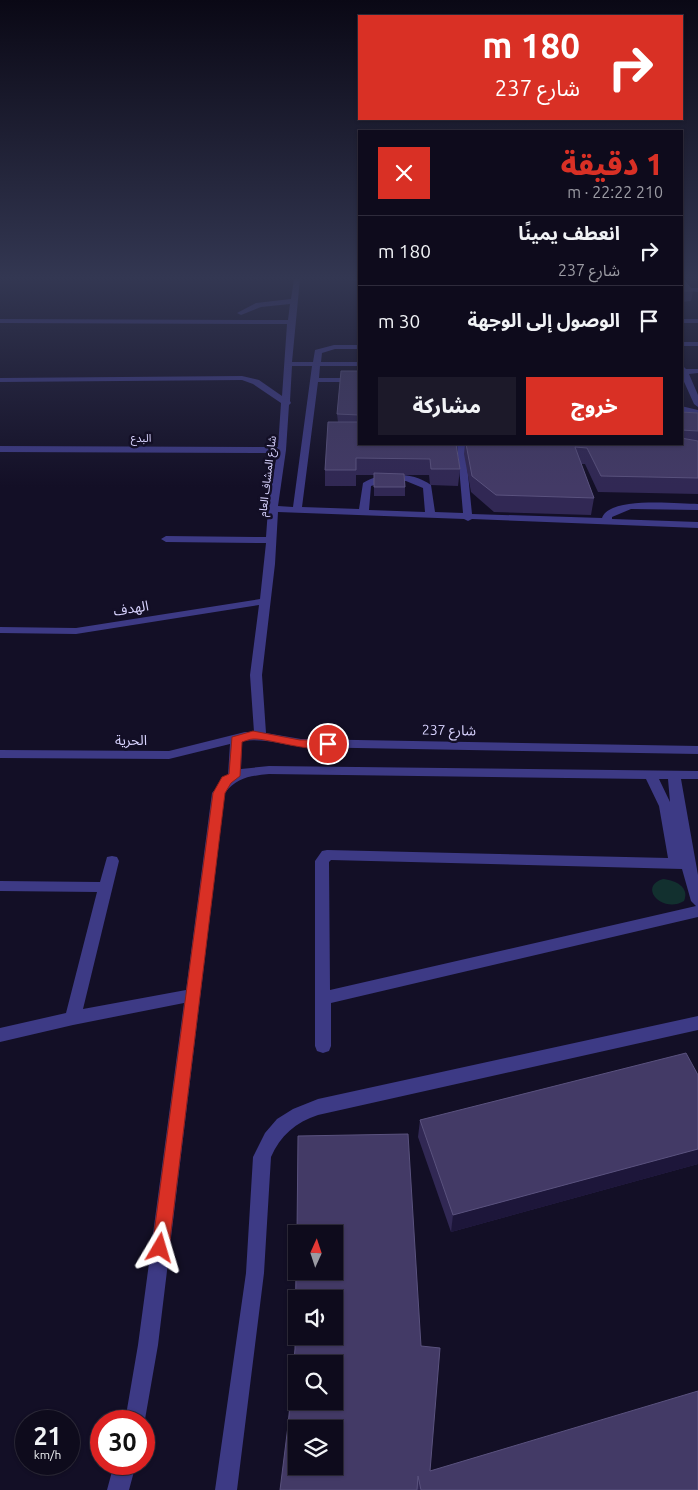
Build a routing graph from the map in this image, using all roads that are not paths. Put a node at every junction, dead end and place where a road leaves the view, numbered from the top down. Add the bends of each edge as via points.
1 (290, 349) edge
2 (327, 349) edge
3 (289, 364) junction
4 (316, 364) junction
5 (358, 364) edge
6 (683, 370) edge
7 (698, 371) edge
8 (683, 372) edge
9 (0, 380) edge
10 (315, 380) junction
11 (358, 380) edge
12 (287, 403) junction
13 (698, 404) edge
14 (683, 409) edge
15 (698, 413) edge
16 (461, 445) edge
17 (0, 449) edge
18 (282, 450) junction
19 (698, 507) edge
20 (273, 509) junction
21 (297, 510) junction
22 (364, 513) junction
23 (430, 516) junction
24 (468, 518) junction
25 (606, 522) junction
26 (698, 525) edge
27 (166, 538) dead end
28 (271, 540) junction
29 (265, 601) junction
30 (0, 630) edge
31 (260, 736) junction
32 (236, 740) junction
33 (698, 750) edge
34 (0, 754) edge
35 (650, 775) junction
36 (674, 775) junction
37 (698, 775) edge
38 (234, 776) junction
39 (112, 861) dead end
40 (682, 863) junction
41 (0, 886) edge
42 (105, 888) junction
43 (698, 901) edge
44 (698, 911) edge
45 (193, 995) junction
46 (323, 998) junction
47 (73, 1018) junction
48 (698, 1023) edge
49 (0, 1036) edge
50 (323, 1046) dead end
51 (137, 1410) edge
52 (122, 1475) edge
53 (118, 1490) edge
54 (226, 1490) edge

1 - 3 street, شارع المشاف العام
2 - 4 street via 318,352
3 - 4 street
3 - 12 street, شارع المشاف العام
4 - 5 street
4 - 10 street
6 - 7 street
8 - 13 street
9 - 12 street via 242,378 256,382
10 - 11 street
10 - 21 street
12 - 18 street, شارع المشاف العام
14 - 15 street
16 - 24 street
17 - 18 street, البدع
18 - 20 street, شارع المشاف العام
19 - 25 street via 622,508 608,515
20 - 21 street
20 - 28 street, شارع المشاف العام
21 - 22 street
22 - 23 street
22 - 23 street via 369,482 380,478 405,479 419,480 428,486
23 - 24 street
24 - 25 street
25 - 26 street
27 - 28 street
28 - 29 street, شارع المشاف العام
29 - 30 street, الهدف via 76,632
29 - 31 street, شارع المشاف العام via 256,675
31 - 32 street, الحرية
31 - 33 street, شارع 237 via 300,744
32 - 34 street, الحرية via 169,755
32 - 38 street
35 - 36 street
35 - 38 street via 269,770
35 - 40 street via 663,798
36 - 37 street
36 - 40 street
38 - 45 street via 227,780 219,793
39 - 42 street
40 - 43 street
40 - 46 street via 327,855 322,861
41 - 42 street
42 - 47 street
44 - 46 street
45 - 47 street
45 - 51 street
46 - 50 street
47 - 49 street
48 - 54 street via 318,1107 296,1115 277,1130 262,1157 255,1272
52 - 53 street

